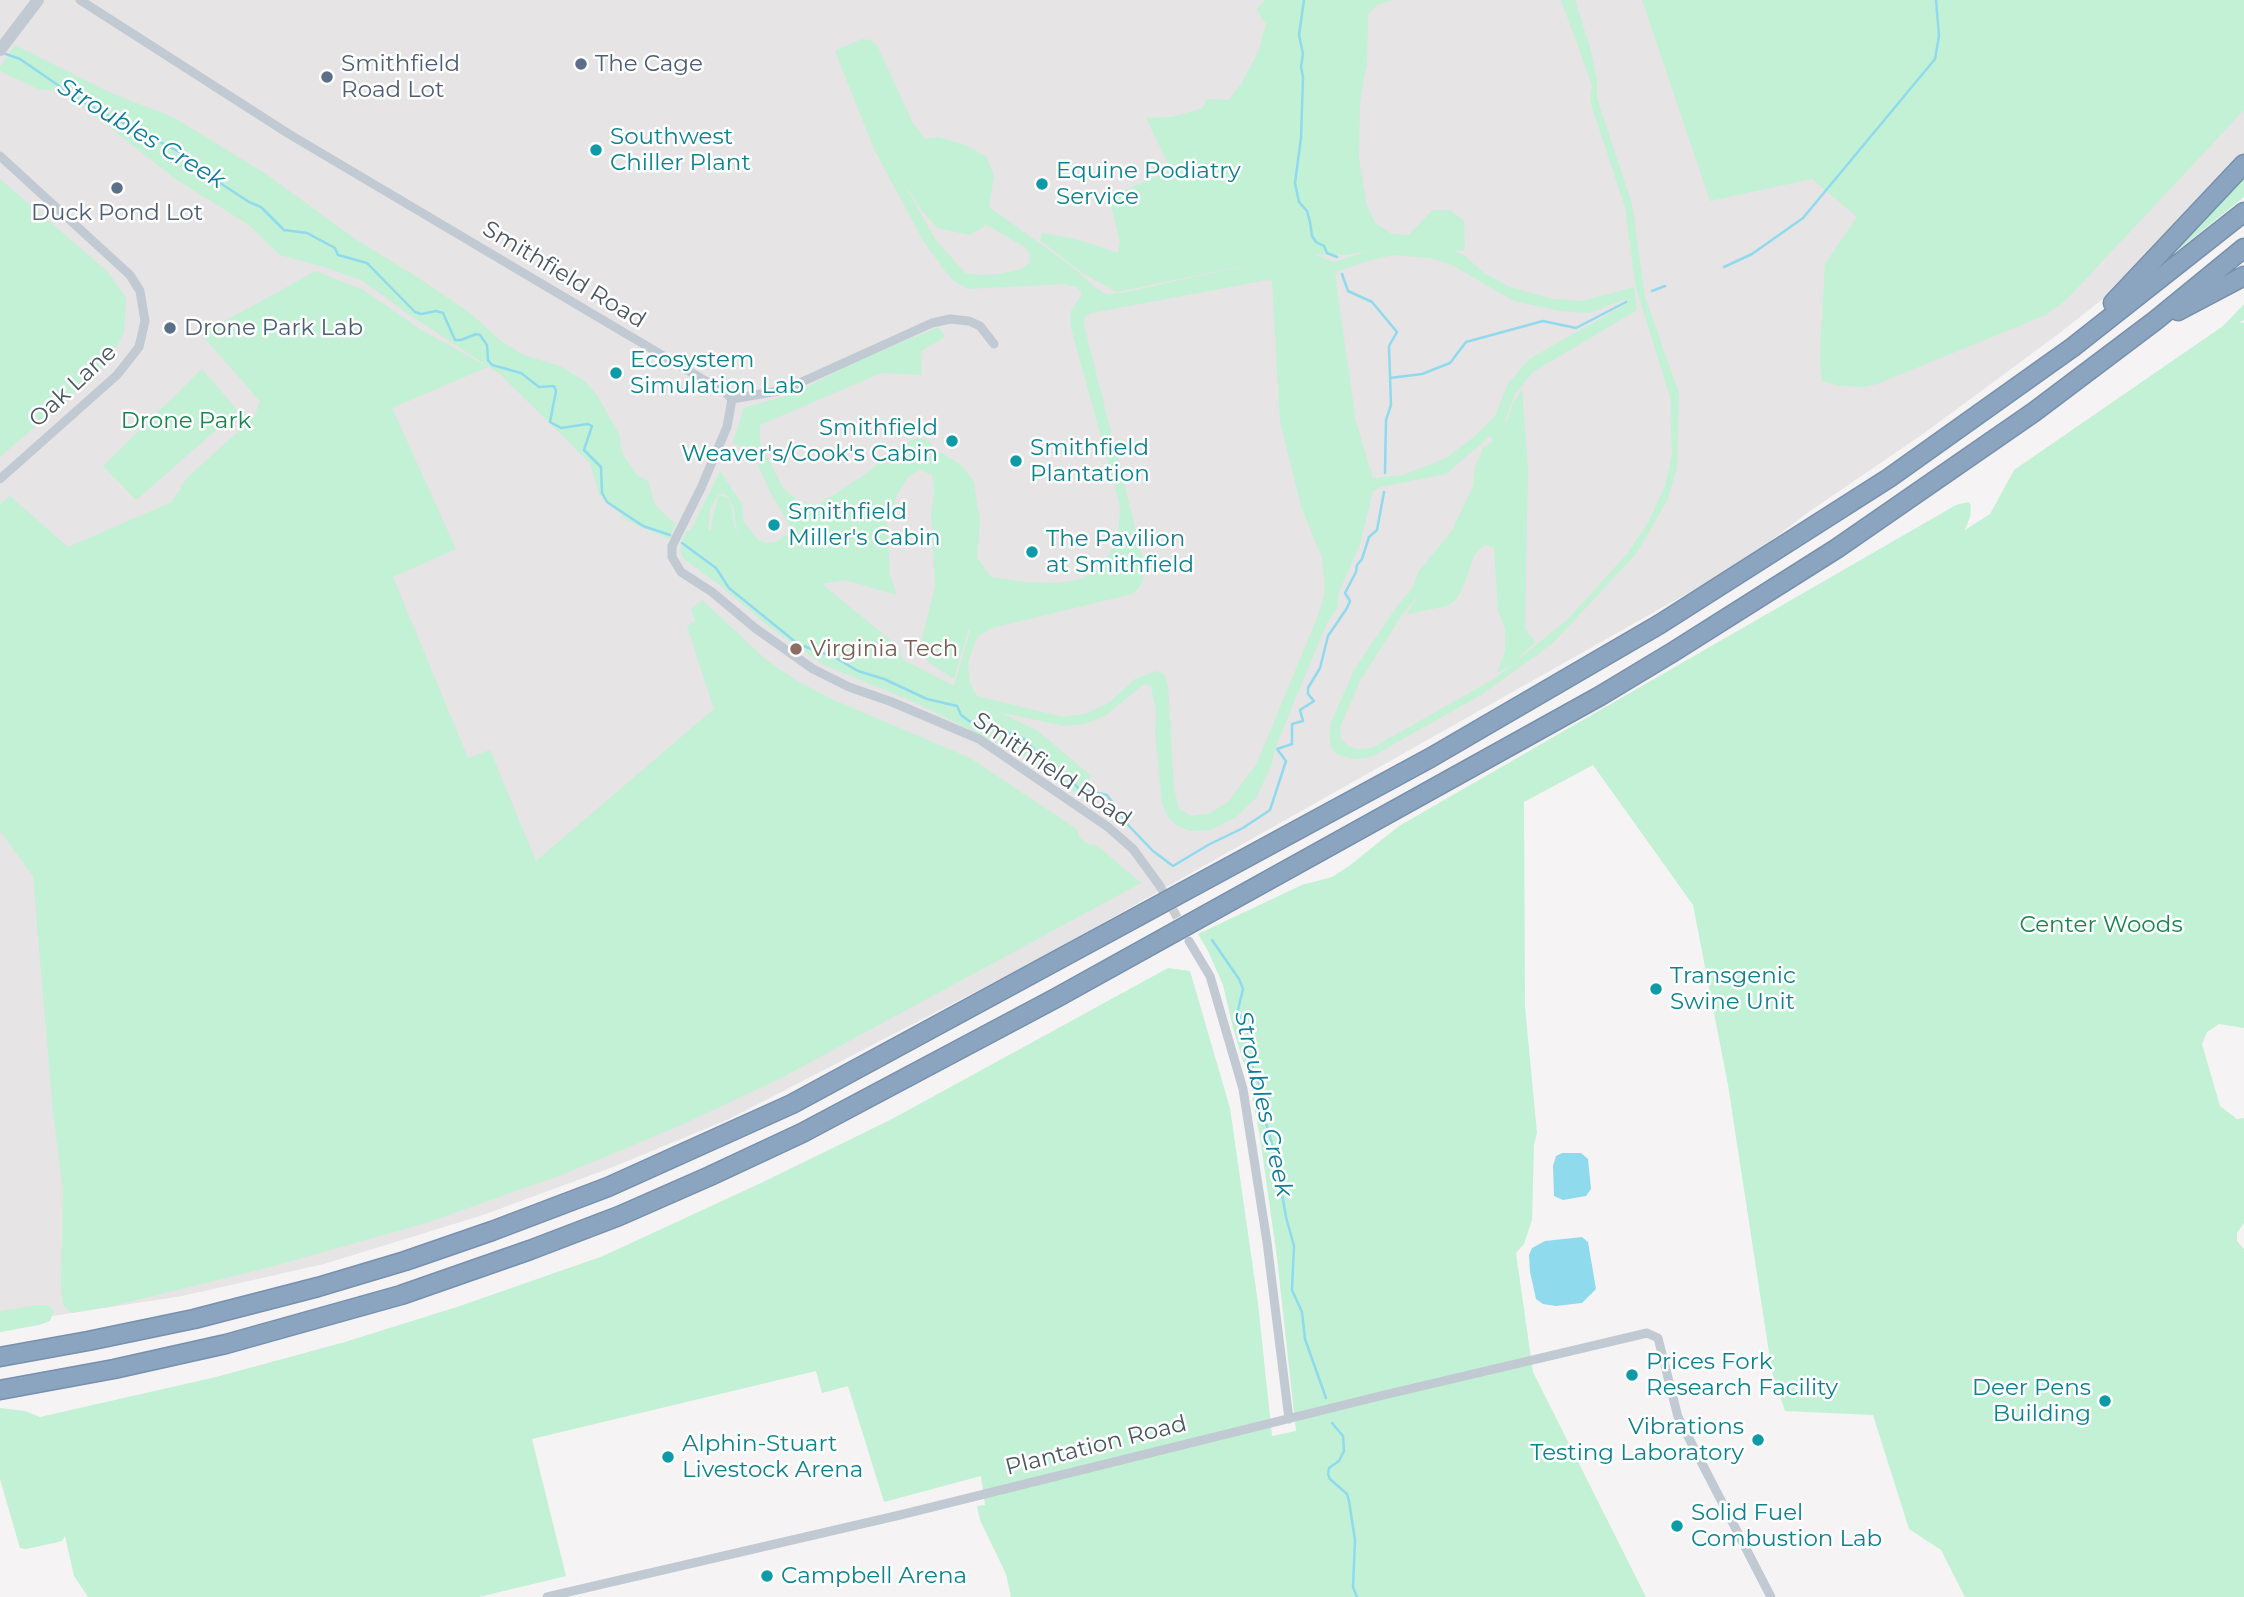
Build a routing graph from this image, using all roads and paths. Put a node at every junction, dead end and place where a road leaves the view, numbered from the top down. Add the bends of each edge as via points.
1 (38, 0) edge
2 (80, 0) edge
3 (2, 47) edge
4 (0, 156) edge
5 (2244, 164) edge
6 (2244, 212) edge
7 (2244, 248) edge
8 (2244, 276) edge
9 (2156, 320) junction
10 (993, 344) dead end
11 (2073, 347) junction
12 (732, 399) junction
13 (0, 479) edge
14 (1160, 887) tunnel mouth
15 (1189, 941) tunnel mouth
16 (0, 1357) edge
17 (0, 1390) edge
18 (1289, 1419) junction
19 (547, 1597) edge
20 (1771, 1597) edge

1 - 3 street
2 - 12 street, Smithfield Road via 289,134 719,387
4 - 13 street, Oak Lane via 130,275 140,291 145,321 139,347 117,375
5 - 11 highway
6 - 11 highway
7 - 9 highway
8 - 9 highway
9 - 17 highway via 2034,412 1836,549 1600,696 1056,998 802,1133 619,1216 415,1291 226,1344
10 - 12 street via 980,326 950,319 784,390
11 - 16 highway via 1889,478 1649,631 1430,758 792,1104 608,1187 386,1267 194,1319
12 - 14 street, Smithfield Road via 722,442 672,546 672,557 681,572 813,669 979,739 1108,827 1146,863
15 - 18 street via 1210,976 1243,1089
18 - 19 street, Plantation Road
18 - 20 street, Plantation Road via 1610,1341 1654,1335 1661,1345 1678,1417

